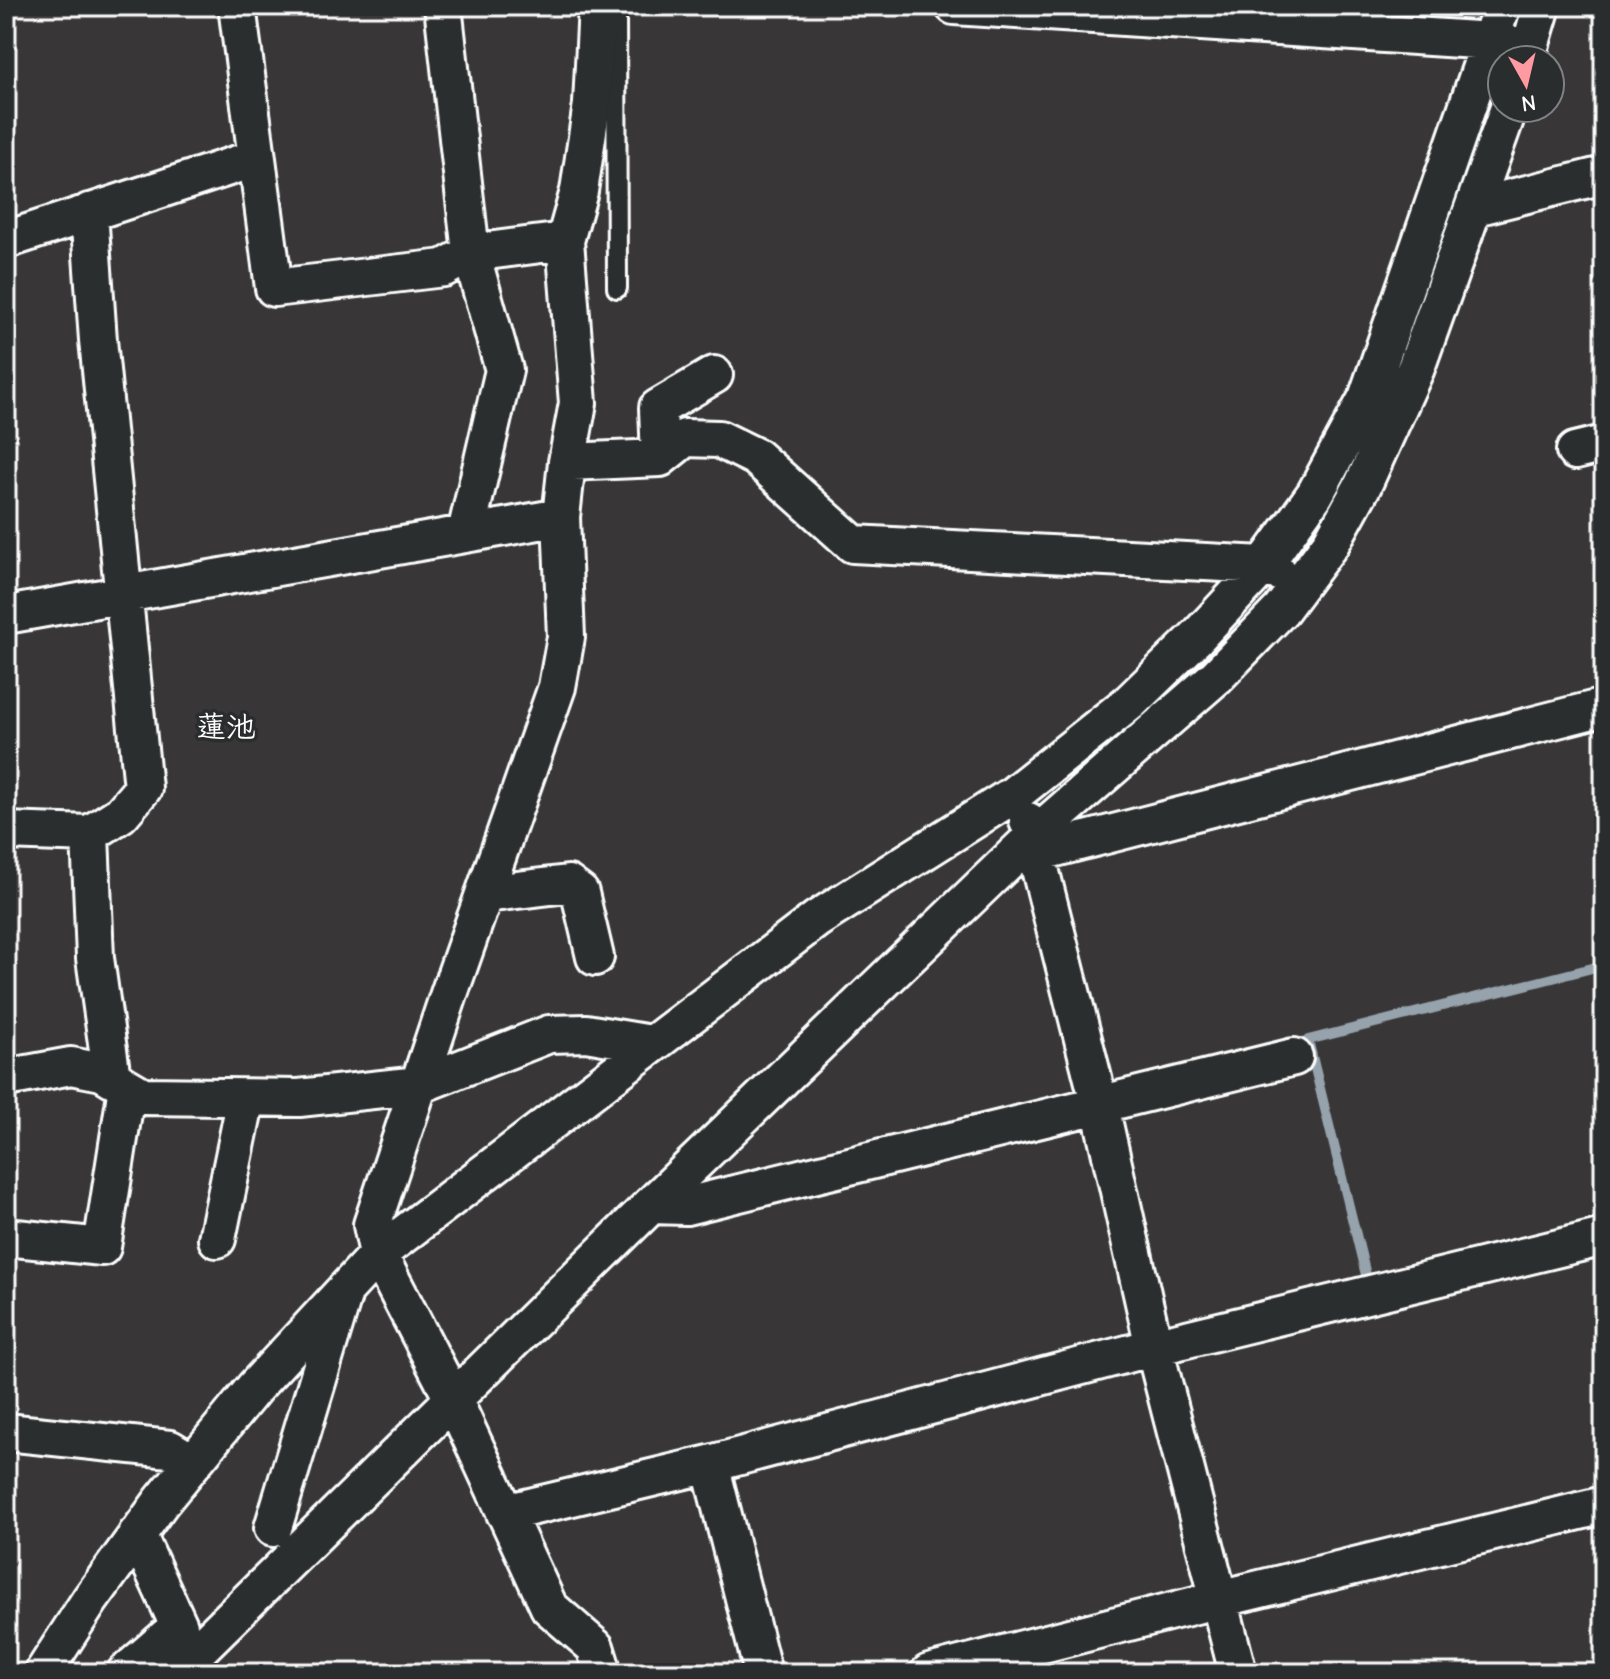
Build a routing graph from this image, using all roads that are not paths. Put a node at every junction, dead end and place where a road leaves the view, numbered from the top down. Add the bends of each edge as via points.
1 (237, 6) edge
2 (443, 6) edge
3 (597, 6) edge
4 (616, 6) edge
5 (954, 6) edge
6 (1502, 6) edge
7 (1542, 6) edge
8 (1491, 41) junction
9 (1500, 44) edge
10 (1531, 44) edge
11 (1504, 124) edge
12 (256, 158) junction
13 (1604, 175) edge
14 (1475, 207) junction
15 (89, 212) junction
16 (6, 240) edge
17 (565, 241) junction
18 (471, 253) junction
19 (617, 288) dead end
20 (714, 375) dead end
21 (660, 458) junction
22 (567, 462) junction
23 (561, 517) junction
24 (466, 533) junction
25 (1264, 565) junction
26 (1301, 583) junction
27 (124, 596) junction
28 (6, 615) edge
29 (1604, 707) edge
30 (1013, 795) junction
31 (6, 831) edge
32 (90, 834) junction
33 (1036, 844) junction
34 (484, 894) junction
35 (595, 957) dead end
36 (651, 1044) junction
37 (1294, 1057) dead end
38 (6, 1078) edge
39 (120, 1082) junction
40 (419, 1085) junction
41 (246, 1098) junction
42 (1100, 1106) junction
43 (651, 1205) junction
44 (6, 1237) edge
45 (1604, 1237) edge
46 (217, 1239) dead end
47 (378, 1254) junction
48 (346, 1289) junction
49 (1154, 1347) junction
50 (454, 1401) junction
51 (6, 1432) edge
52 (193, 1463) junction
53 (710, 1464) junction
54 (1604, 1505) edge
55 (505, 1513) junction
56 (273, 1528) dead end
57 (137, 1534) junction
58 (1219, 1599) junction
59 (178, 1656) edge
60 (43, 1673) edge
61 (125, 1673) edge
62 (603, 1673) edge
63 (763, 1673) edge
64 (929, 1673) edge
65 (1238, 1673) edge

1 - 12 street
2 - 18 street
3 - 17 street via 592,104 579,191
4 - 19 lane
5 - 8 street
6 - 8 street
7 - 10 street
8 - 9 street
8 - 25 street via 1367,398 1315,494
11 - 14 street
12 - 15 street
12 - 18 street via 274,288 444,268
13 - 14 street
14 - 26 street via 1410,381 1350,508
15 - 16 street
15 - 27 street
17 - 18 street
17 - 22 street via 578,403
18 - 24 street via 504,370
20 - 21 street via 658,408
21 - 22 street
21 - 25 street via 685,438 719,439 756,457 853,544
22 - 23 street
23 - 24 street
23 - 34 street via 566,637 557,687
24 - 27 street
25 - 26 street
25 - 30 street via 1130,702
26 - 33 street via 1217,676
27 - 28 street
27 - 32 street via 143,788 121,814
29 - 33 street
30 - 33 street
30 - 36 street via 817,919
31 - 32 street
32 - 39 street via 95,958
33 - 42 street
33 - 43 street
34 - 35 street via 568,884 580,893
34 - 40 street
36 - 40 street via 586,1033 549,1034
36 - 47 street
37 - 42 street
38 - 39 street via 71,1066
39 - 41 street via 143,1096
39 - 44 street via 102,1247
40 - 41 street
40 - 47 street via 372,1225
41 - 46 street
42 - 43 street via 686,1206
42 - 49 street
43 - 50 street
45 - 49 street
47 - 48 street
47 - 50 street
48 - 52 street
48 - 56 street
49 - 53 street
49 - 58 street
50 - 55 street
50 - 59 street
51 - 52 street via 170,1449
52 - 57 street
53 - 55 street
53 - 63 street
54 - 58 street
55 - 62 street via 549,1607 595,1647
57 - 59 street via 179,1626
57 - 60 street
58 - 64 street
58 - 65 street
59 - 61 street

